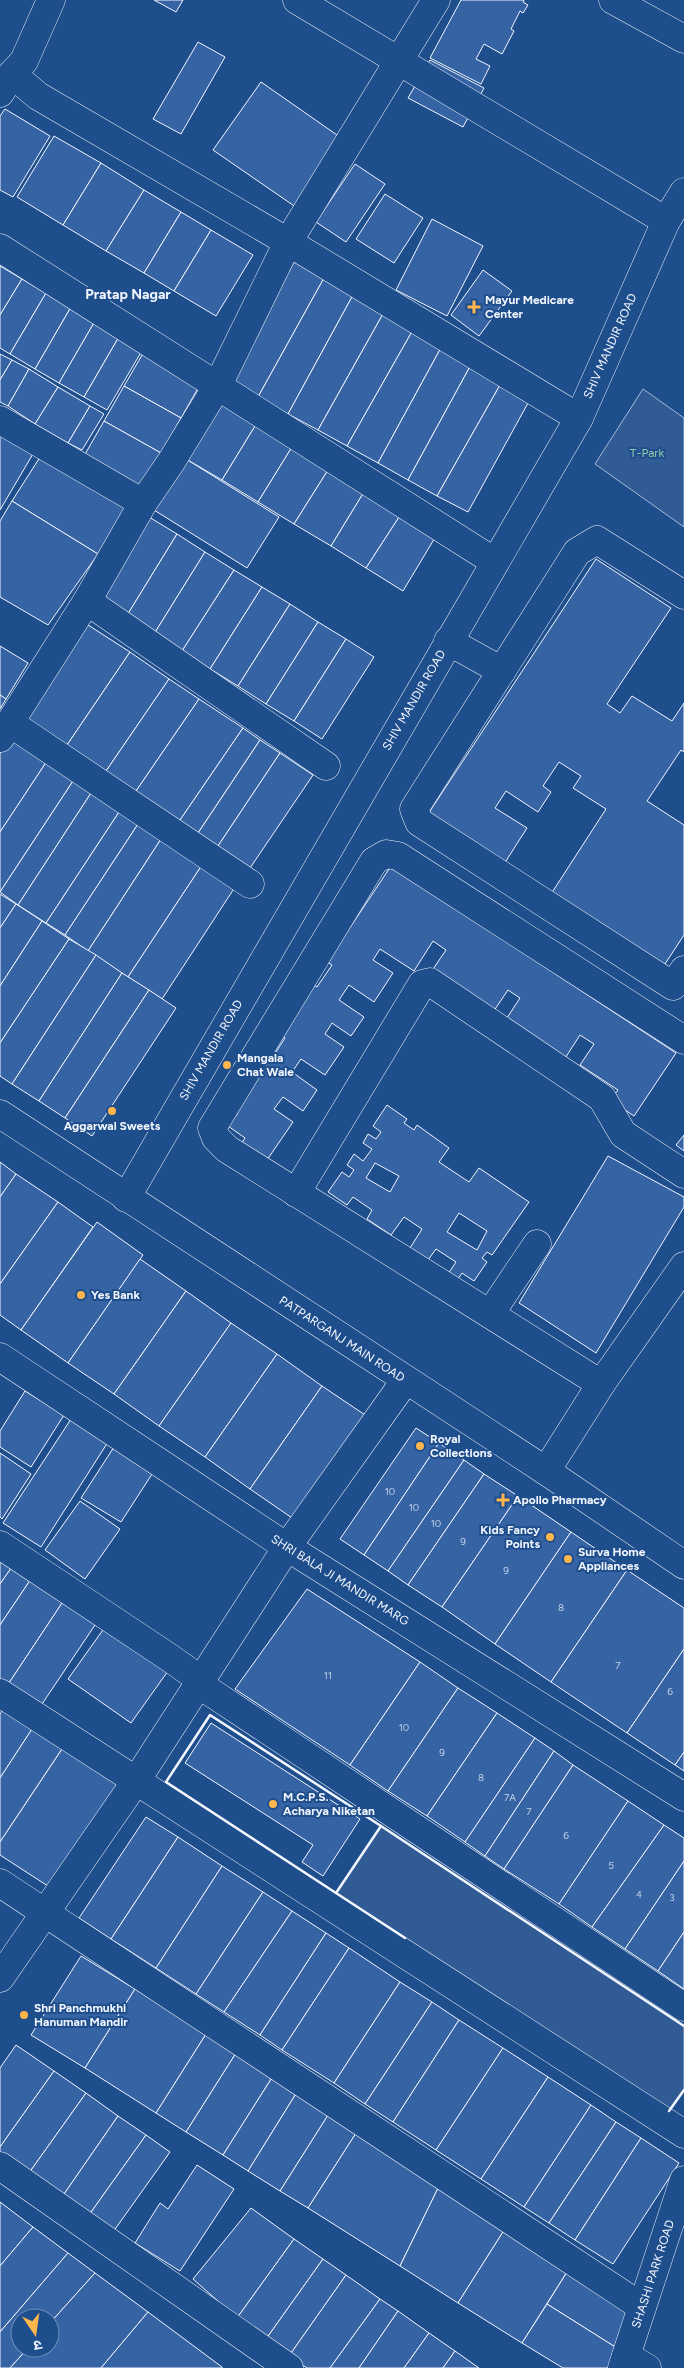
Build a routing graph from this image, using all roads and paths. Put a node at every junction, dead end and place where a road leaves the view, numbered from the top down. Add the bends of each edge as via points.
1 (51, 0) edge
2 (297, 0) edge
3 (436, 0) edge
4 (613, 0) edge
5 (684, 38) edge
6 (399, 61) junction
7 (6, 84) edge
8 (684, 192) edge
9 (666, 221) junction
10 (288, 242) junction
11 (0, 248) edge
12 (218, 385) junction
13 (579, 418) junction
14 (0, 420) edge
15 (143, 503) junction
16 (495, 562) junction
17 (684, 595) edge
18 (87, 601) junction
19 (448, 640) junction
20 (502, 671) junction
21 (5, 730) edge
22 (326, 766) dead end
23 (250, 884) dead end
24 (684, 970) edge
25 (684, 1040) edge
26 (0, 1114) edge
27 (684, 1174) edge
28 (296, 1193) junction
29 (126, 1198) junction
30 (537, 1244) dead end
31 (684, 1266) edge
32 (490, 1314) junction
33 (0, 1357) edge
34 (405, 1381) junction
35 (601, 1384) junction
36 (546, 1472) junction
37 (0, 1546) edge
38 (287, 1548) junction
39 (684, 1565) edge
40 (201, 1680) junction
41 (0, 1693) edge
42 (136, 1782) junction
43 (684, 1797) edge
44 (0, 1883) edge
45 (44, 1913) junction
46 (0, 1978) edge
47 (684, 2007) edge
48 (684, 2134) edge
49 (0, 2166) edge
50 (684, 2180) edge
51 (675, 2237) edge
52 (642, 2307) junction
53 (632, 2364) edge
54 (289, 2368) edge

1 - 7 street via 24,61
2 - 6 street
3 - 6 street
4 - 5 street
6 - 9 street
6 - 10 street
7 - 10 street via 38,96
8 - 9 street, SHIV MANDIR ROAD
9 - 13 street, SHIV MANDIR ROAD
10 - 12 street
10 - 13 street
11 - 12 street
12 - 15 street
12 - 16 street
13 - 16 street, SHIV MANDIR ROAD
14 - 15 street
15 - 18 street
16 - 19 street, SHIV MANDIR ROAD
17 - 20 street via 597,540 577,552
18 - 21 street
18 - 22 street
19 - 20 street
19 - 29 street, SHIV MANDIR ROAD
20 - 24 street via 414,809 419,822 673,986
21 - 23 street
25 - 28 street via 398,856 386,854 374,861 212,1128 216,1138 227,1149
26 - 29 street, PATPARGANJ MAIN ROAD
27 - 28 street via 623,1134 602,1098 430,982 422,984
28 - 32 street
29 - 34 street, PATPARGANJ MAIN ROAD
30 - 32 street
31 - 35 street
32 - 35 street
33 - 38 street, SHRI BALA JI MANDIR MARG
34 - 36 street, PATPARGANJ MAIN ROAD
34 - 38 street
35 - 36 street
36 - 39 street, PATPARGANJ MAIN ROAD
37 - 40 street
38 - 40 street
38 - 43 street, SHRI BALA JI MANDIR MARG
40 - 42 street
40 - 47 street via 209,1690
41 - 42 street
42 - 45 street
42 - 48 street
44 - 45 street
45 - 46 street
45 - 52 street
49 - 54 street
50 - 51 street, SHASHI PARK ROAD
51 - 52 street, SHASHI PARK ROAD
52 - 53 street, SHASHI PARK ROAD

